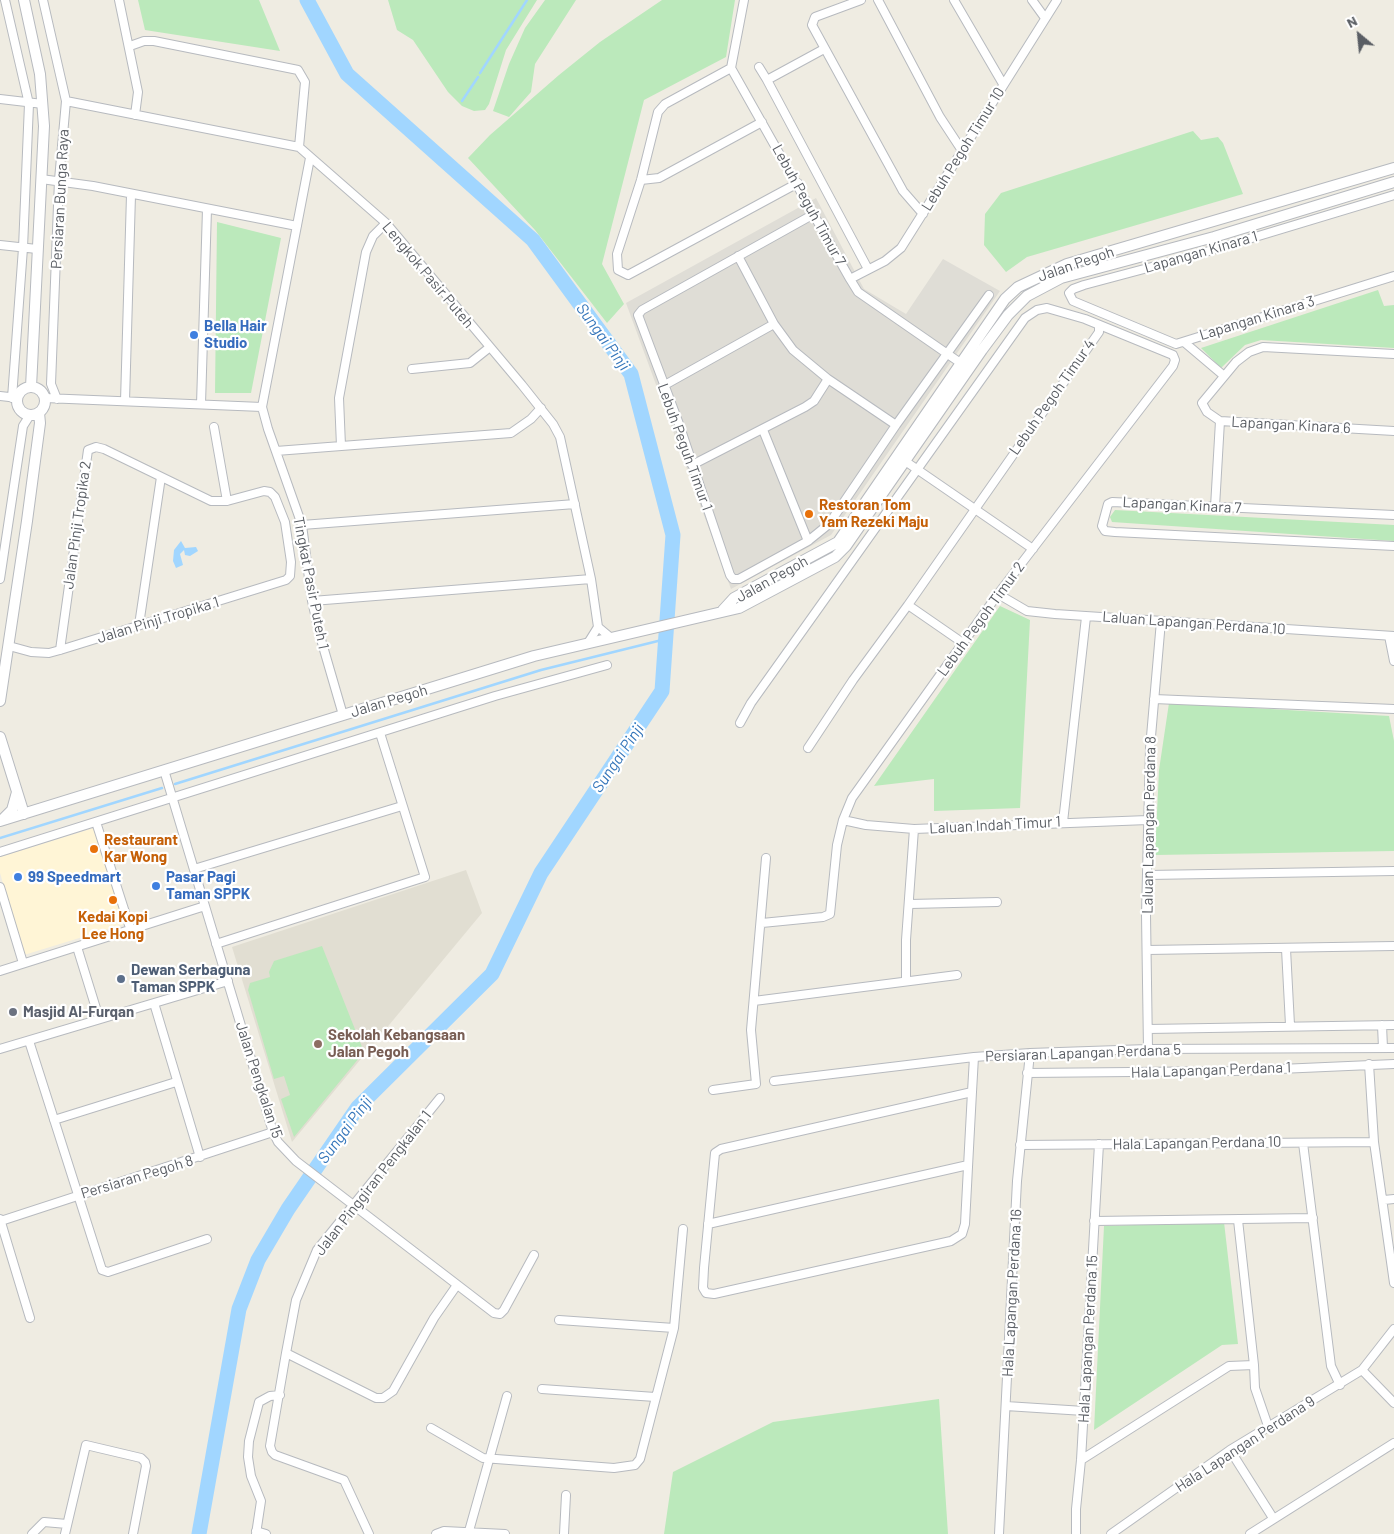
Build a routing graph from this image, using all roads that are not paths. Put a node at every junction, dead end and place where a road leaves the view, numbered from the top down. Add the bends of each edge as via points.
1 (5, 0) edge
2 (24, 0) edge
3 (43, 0) edge
4 (119, 0) edge
5 (744, 0) edge
6 (861, 0) edge
7 (878, 0) edge
8 (954, 0) edge
9 (1032, 0) edge
10 (1057, 0) edge
11 (4, 11) edge
12 (1046, 18) junction
13 (130, 46) junction
14 (824, 49) junction
15 (759, 67) dead end
16 (731, 68) junction
17 (767, 80) junction
18 (1003, 84) junction
19 (0, 99) edge
20 (66, 101) junction
21 (29, 104) junction
22 (43, 104) junction
23 (135, 115) junction
24 (762, 122) junction
25 (299, 147) junction
26 (961, 149) junction
27 (310, 158) junction
28 (1394, 168) edge
29 (41, 179) junction
30 (59, 180) junction
31 (641, 180) junction
32 (1394, 182) edge
33 (798, 183) junction
34 (1394, 194) edge
35 (132, 195) junction
36 (207, 209) junction
37 (814, 214) junction
38 (923, 214) junction
39 (386, 223) junction
40 (297, 226) junction
41 (0, 245) edge
42 (23, 248) junction
43 (37, 249) junction
44 (738, 256) junction
45 (868, 269) junction
46 (1394, 276) edge
47 (850, 279) junction
48 (989, 295) dead end
49 (1122, 322) joint
50 (774, 324) junction
51 (1099, 327) junction
52 (1184, 342) junction
53 (490, 347) junction
54 (982, 350) junction
55 (948, 353) junction
56 (1394, 354) edge
57 (962, 364) junction
58 (412, 369) dead end
59 (1224, 376) junction
60 (828, 379) junction
61 (958, 384) junction
62 (663, 386) junction
63 (31, 388) junction
64 (0, 396) edge
65 (15, 398) junction
66 (45, 398) junction
67 (57, 399) junction
68 (125, 401) junction
69 (201, 404) junction
70 (262, 407) junction
71 (541, 408) junction
72 (34, 414) junction
73 (1220, 421) junction
74 (896, 424) junction
75 (214, 428) dead end
76 (763, 430) junction
77 (1394, 431) edge
78 (909, 437) junction
79 (341, 446) junction
80 (276, 450) junction
81 (905, 461) junction
82 (692, 465) junction
83 (918, 470) junction
84 (882, 476) junction
85 (161, 477) junction
86 (227, 500) junction
87 (575, 504) junction
88 (1215, 507) junction
89 (974, 508) junction
90 (1394, 515) edge
91 (302, 525) junction
92 (808, 541) junction
93 (1394, 546) edge
94 (1033, 549) junction
95 (590, 579) junction
96 (0, 580) edge
97 (998, 594) junction
98 (312, 601) junction
99 (908, 605) junction
100 (723, 610) junction
101 (1086, 617) junction
102 (1160, 621) junction
103 (139, 626) junction
104 (598, 627) junction
105 (1391, 636) edge
106 (612, 637) junction
107 (588, 643) junction
108 (963, 643) junction
109 (10, 646) junction
110 (60, 650) junction
111 (1394, 661) edge
112 (607, 665) dead end
113 (1154, 698) junction
114 (0, 701) edge
115 (1394, 709) edge
116 (343, 715) junction
117 (740, 723) dead end
118 (380, 733) junction
119 (0, 737) edge
120 (808, 748) dead end
121 (164, 770) junction
122 (18, 793) junction
123 (172, 797) junction
124 (402, 806) junction
125 (42, 808) junction
126 (24, 814) junction
127 (843, 820) junction
128 (1148, 820) junction
129 (1, 821) edge
130 (96, 822) junction
131 (1064, 822) junction
132 (914, 829) junction
133 (0, 852) edge
134 (766, 858) dead end
135 (194, 869) junction
136 (1394, 871) edge
137 (1148, 875) junction
138 (0, 887) edge
139 (997, 902) dead end
140 (910, 904) junction
141 (205, 906) junction
142 (762, 923) junction
143 (131, 930) junction
144 (216, 944) junction
145 (1394, 946) edge
146 (77, 947) junction
147 (1286, 949) junction
148 (1147, 950) junction
149 (23, 963) junction
150 (0, 970) edge
151 (957, 975) dead end
152 (228, 981) junction
153 (906, 981) junction
154 (754, 1001) junction
155 (154, 1003) junction
156 (99, 1018) junction
157 (1290, 1025) junction
158 (1382, 1025) junction
159 (1394, 1025) edge
160 (1148, 1028) junction
161 (29, 1041) junction
162 (1383, 1048) junction
163 (1394, 1048) edge
164 (0, 1049) edge
165 (1148, 1049) junction
166 (1030, 1053) junction
167 (974, 1057) junction
168 (1369, 1064) junction
169 (1394, 1064) edge
170 (1027, 1073) junction
171 (176, 1082) junction
172 (774, 1082) dead end
173 (713, 1090) dead end
174 (972, 1092) junction
175 (440, 1098) dead end
176 (54, 1120) junction
177 (273, 1132) junction
178 (1303, 1142) junction
179 (1374, 1142) junction
180 (1098, 1144) junction
181 (1020, 1145) junction
182 (200, 1158) junction
183 (968, 1165) junction
184 (78, 1196) junction
185 (1394, 1199) edge
186 (1384, 1200) junction
187 (353, 1205) junction
188 (1313, 1218) junction
189 (0, 1220) edge
190 (1238, 1220) junction
191 (1094, 1221) junction
192 (708, 1224) junction
193 (682, 1229) dead end
194 (207, 1239) dead end
195 (3, 1241) edge
196 (534, 1255) dead end
197 (1394, 1284) edge
198 (458, 1285) junction
199 (30, 1318) dead end
200 (559, 1320) dead end
201 (674, 1328) junction
202 (1394, 1329) edge
203 (286, 1353) junction
204 (1254, 1364) junction
205 (1362, 1370) junction
206 (1340, 1385) junction
207 (542, 1389) dead end
208 (280, 1395) junction
209 (507, 1396) dead end
210 (655, 1397) junction
211 (1394, 1402) edge
212 (1006, 1406) junction
213 (1084, 1411) junction
214 (1268, 1426) junction
215 (431, 1428) dead end
216 (1394, 1443) edge
217 (1230, 1450) junction
218 (489, 1459) junction
219 (1081, 1460) junction
220 (566, 1494) dead end
221 (1274, 1518) junction
222 (67, 1524) junction
223 (469, 1531) junction
224 (256, 1532) edge
225 (32, 1534) edge
226 (66, 1534) edge
227 (133, 1534) edge
228 (266, 1534) edge
229 (369, 1534) edge
230 (436, 1534) edge
231 (505, 1534) edge
232 (564, 1534) edge
233 (999, 1534) edge
234 (1076, 1534) edge
235 (1111, 1534) edge
236 (1250, 1534) edge

1 - 11 street
2 - 22 street, Persiaran Bunga Raya
3 - 20 street, Persiaran Bunga Raya
4 - 13 street
5 - 16 street
6 - 14 street via 812,20
7 - 26 street
8 - 18 street
9 - 12 street
10 - 12 street, Lebuh Pegoh Timur 10
11 - 21 street
12 - 18 street, Lebuh Pegoh Timur 10
13 - 23 street via 138,92
13 - 25 street via 154,41 298,70 304,82
14 - 17 street
14 - 38 street via 904,191
15 - 17 street
16 - 24 street, Lebuh Peguh Timur 7
16 - 31 street via 661,108
17 - 45 street
18 - 26 street, Lebuh Pegoh Timur 10
19 - 21 street
20 - 23 street
20 - 30 street, Persiaran Bunga Raya
21 - 22 street
21 - 42 street
22 - 29 street, Persiaran Bunga Raya
23 - 25 street
24 - 31 street via 659,178
24 - 33 street, Lebuh Peguh Timur 7
25 - 27 street, Lengkok Pasir Puteh
26 - 38 street, Lebuh Pegoh Timur 10
27 - 39 street, Lengkok Pasir Puteh
27 - 40 street, Tingkat Pasir Puteh 1
28 - 57 street, Jalan Pegoh via 1052,270 1018,287 1006,299
29 - 30 street
29 - 43 street, Persiaran Bunga Raya
30 - 35 street
30 - 67 street, Persiaran Bunga Raya via 51,384
31 - 33 street via 617,254 618,270 628,275
32 - 54 street via 1214,237 1062,278 1017,304
33 - 37 street, Lebuh Peguh Timur 7
34 - 49 street, Lapangan Kinara 1 via 1084,285 1069,293 1073,301
35 - 36 street
35 - 68 street
36 - 40 street
36 - 69 street
37 - 44 street
37 - 47 street, Lebuh Peguh Timur 7
38 - 45 street, Lebuh Pegoh Timur 10 via 901,248
39 - 53 street, Lengkok Pasir Puteh
39 - 79 street via 373,236 366,252 339,398
40 - 70 street, Tingkat Pasir Puteh 1
41 - 42 street
42 - 43 street
42 - 65 street
43 - 63 street, Persiaran Bunga Raya
44 - 50 street
44 - 62 street, Lebuh Peguh Timur 1 via 638,315
45 - 47 street, Lebuh Pegoh Timur 10
46 - 52 street, Lapangan Kinara 3
47 - 55 street, Lebuh Peguh Timur 7 via 858,292
48 - 55 street
49 - 52 street, Lapangan Kinara 3 via 1176,344
50 - 60 street via 793,350
50 - 62 street
51 - 83 street, Lebuh Pegoh Timur 4 via 1047,308 1025,318
51 - 89 street, Lebuh Pegoh Timur 4 via 1099,332
51 - 94 street, Lebuh Pegoh Timur 2 via 1173,355 1175,360
52 - 59 street
53 - 58 street via 470,363
53 - 71 street, Lengkok Pasir Puteh
54 - 57 street
54 - 61 street
55 - 57 street, Lebuh Peguh Timur 7
55 - 74 street
56 - 59 street, Lapangan Kinara 6 via 1263,348 1249,352
57 - 61 street
57 - 78 street, Jalan Pegoh
59 - 73 street, Lapangan Kinara 6 via 1202,403 1207,412
60 - 74 street
60 - 76 street via 814,401
61 - 81 street
62 - 82 street, Lebuh Peguh Timur 1
63 - 65 street
63 - 66 street via 40,390
64 - 65 street
65 - 72 street via 20,410
66 - 67 street
66 - 72 street via 45,404
67 - 68 street
68 - 69 street
69 - 70 street
70 - 80 street, Tingkat Pasir Puteh 1
71 - 79 street via 511,433
71 - 87 street, Lengkok Pasir Puteh via 560,437
72 - 96 street via 23,426
72 - 109 street via 40,423
73 - 77 street, Lapangan Kinara 6
73 - 88 street
74 - 92 street via 834,518
75 - 86 street
76 - 82 street
76 - 92 street
78 - 81 street via 904,451
78 - 84 street, Jalan Pegoh
79 - 80 street
80 - 91 street, Tingkat Pasir Puteh 1
81 - 83 street
81 - 84 street via 894,464
81 - 100 street via 835,557 738,608
82 - 92 street, Lebuh Peguh Timur 1 via 733,579 739,579
83 - 89 street
83 - 117 street, Lebuh Pegoh Timur 4 via 751,703
84 - 100 street, Jalan Pegoh via 838,542 734,598
85 - 86 street via 211,501
85 - 103 street
85 - 110 street, Jalan Pinji Tropika 2 via 104,449 88,450
86 - 103 street, Jalan Pinji Tropika 1 via 264,490 270,492 285,522 290,576 286,580
87 - 91 street
87 - 95 street, Lengkok Pasir Puteh
88 - 90 street, Lapangan Kinara 7
88 - 93 street, Lapangan Kinara 7 via 1112,502 1108,504 1102,526 1103,530 1115,532
89 - 94 street
89 - 99 street, Lebuh Pegoh Timur 4
91 - 98 street, Tingkat Pasir Puteh 1
94 - 97 street, Lebuh Pegoh Timur 2
95 - 98 street
95 - 104 street, Lengkok Pasir Puteh
97 - 101 street, Laluan Lapangan Perdana 10 via 1027,611
97 - 108 street, Lebuh Pegoh Timur 2
98 - 116 street, Tingkat Pasir Puteh 1
99 - 108 street
99 - 120 street, Lebuh Pegoh Timur 4
100 - 106 street, Jalan Pegoh
101 - 102 street, Laluan Lapangan Perdana 10
101 - 131 street
102 - 105 street, Laluan Lapangan Perdana 10
102 - 113 street, Laluan Lapangan Perdana 8
103 - 110 street, Jalan Pinji Tropika 1
104 - 106 street
104 - 107 street
105 - 111 street
106 - 107 street, Jalan Pegoh
107 - 116 street, Jalan Pegoh via 534,656
108 - 127 street, Lebuh Pegoh Timur 2 via 852,798
109 - 110 street, Jalan Pinji Tropika 1 via 31,652
109 - 114 street
112 - 118 street, Jalan Pegoh via 551,679
113 - 115 street
113 - 128 street, Laluan Lapangan Perdana 8
116 - 121 street, Jalan Pegoh
118 - 123 street, Jalan Pegoh
118 - 124 street
119 - 122 street
121 - 123 street, Jalan Pengkalan 15
121 - 125 street, Jalan Pegoh
122 - 125 street
122 - 126 street
122 - 129 street via 12,810
123 - 130 street, Jalan Pegoh
123 - 135 street, Jalan Pengkalan 15
124 - 135 street
124 - 144 street via 425,877
125 - 126 street, Jalan Pegoh
126 - 129 street, Jalan Pegoh
127 - 132 street, Laluan Indah Timur 1
127 - 142 street, Lebuh Pegoh Timur 2 via 837,845 830,914
128 - 131 street, Laluan Indah Timur 1
128 - 137 street, Laluan Lapangan Perdana 8
130 - 133 street, Jalan Pegoh
130 - 143 street
131 - 132 street, Laluan Indah Timur 1
132 - 140 street
134 - 142 street
135 - 141 street, Jalan Pengkalan 15
136 - 137 street
137 - 148 street, Laluan Lapangan Perdana 8
138 - 149 street
139 - 140 street
140 - 153 street
141 - 143 street
141 - 144 street, Jalan Pengkalan 15
142 - 154 street
143 - 146 street
144 - 152 street, Jalan Pengkalan 15
145 - 147 street
146 - 149 street
146 - 156 street
147 - 148 street
147 - 157 street
148 - 160 street, Laluan Lapangan Perdana 8
149 - 150 street
151 - 153 street
152 - 155 street
152 - 177 street, Jalan Pengkalan 15
153 - 154 street
154 - 173 street via 751,1030 756,1084
155 - 156 street
155 - 171 street
156 - 161 street
157 - 158 street
157 - 160 street
158 - 159 street
158 - 162 street
160 - 165 street, Laluan Lapangan Perdana 8
161 - 164 street
161 - 176 street
162 - 163 street, Persiaran Lapangan Perdana 5
162 - 165 street, Persiaran Lapangan Perdana 5
165 - 166 street, Persiaran Lapangan Perdana 5
166 - 167 street, Persiaran Lapangan Perdana 5
166 - 170 street, Hala Lapangan Perdana 16
167 - 172 street, Persiaran Lapangan Perdana 5
167 - 174 street
168 - 169 street, Hala Lapangan Perdana 1
168 - 170 street, Hala Lapangan Perdana 1 via 1234,1071
168 - 179 street
170 - 181 street, Hala Lapangan Perdana 16
171 - 176 street
171 - 182 street
174 - 183 street
174 - 192 street via 721,1149 715,1153
175 - 187 street, Jalan Pinggiran Pengkalan 1
176 - 184 street
177 - 182 street, Persiaran Pegoh 8
177 - 187 street, Jalan Pengkalan 15 via 296,1161
178 - 179 street, Hala Lapangan Perdana 10
178 - 180 street, Hala Lapangan Perdana 10
178 - 188 street
179 - 186 street
180 - 181 street, Hala Lapangan Perdana 10
180 - 191 street, Hala Lapangan Perdana 15
181 - 212 street, Hala Lapangan Perdana 16
182 - 184 street, Persiaran Pegoh 8
183 - 192 street
183 - 192 street via 965,1224 962,1234 951,1241 714,1294 706,1293 703,1288
184 - 189 street, Persiaran Pegoh 8
184 - 194 street via 104,1271
185 - 186 street
186 - 197 street
187 - 198 street, Jalan Pengkalan 15
187 - 203 street, Jalan Pinggiran Pengkalan 1 via 317,1250 296,1300
188 - 190 street
188 - 206 street via 1331,1366
189 - 195 street
190 - 191 street
190 - 204 street
191 - 213 street, Hala Lapangan Perdana 15
193 - 201 street
195 - 199 street
196 - 198 street, Jalan Pengkalan 15 via 500,1314 494,1313
198 - 203 street via 434,1318 393,1391 383,1398 376,1398
200 - 201 street
201 - 210 street
202 - 205 street, Hala Lapangan Perdana 9
203 - 208 street, Jalan Pinggiran Pengkalan 1
204 - 214 street via 1254,1388
204 - 219 street via 1229,1366
205 - 206 street, Hala Lapangan Perdana 9
205 - 211 street
206 - 214 street, Hala Lapangan Perdana 9
207 - 210 street
208 - 224 street via 259,1402 248,1441 251,1476 261,1501
208 - 229 street, Jalan Pinggiran Pengkalan 1 via 270,1446 272,1452 275,1456 344,1480
209 - 218 street
210 - 218 street via 640,1459 635,1465 614,1468
212 - 213 street
212 - 233 street, Hala Lapangan Perdana 16
213 - 219 street, Hala Lapangan Perdana 15
214 - 217 street, Hala Lapangan Perdana 9
215 - 218 street
216 - 221 street
217 - 221 street
217 - 235 street, Hala Lapangan Perdana 9
218 - 223 street
219 - 234 street, Hala Lapangan Perdana 15
220 - 232 street
221 - 236 street
222 - 225 street via 44,1522
222 - 226 street
222 - 227 street via 86,1446 141,1458 145,1462
223 - 230 street
223 - 231 street
224 - 228 street

